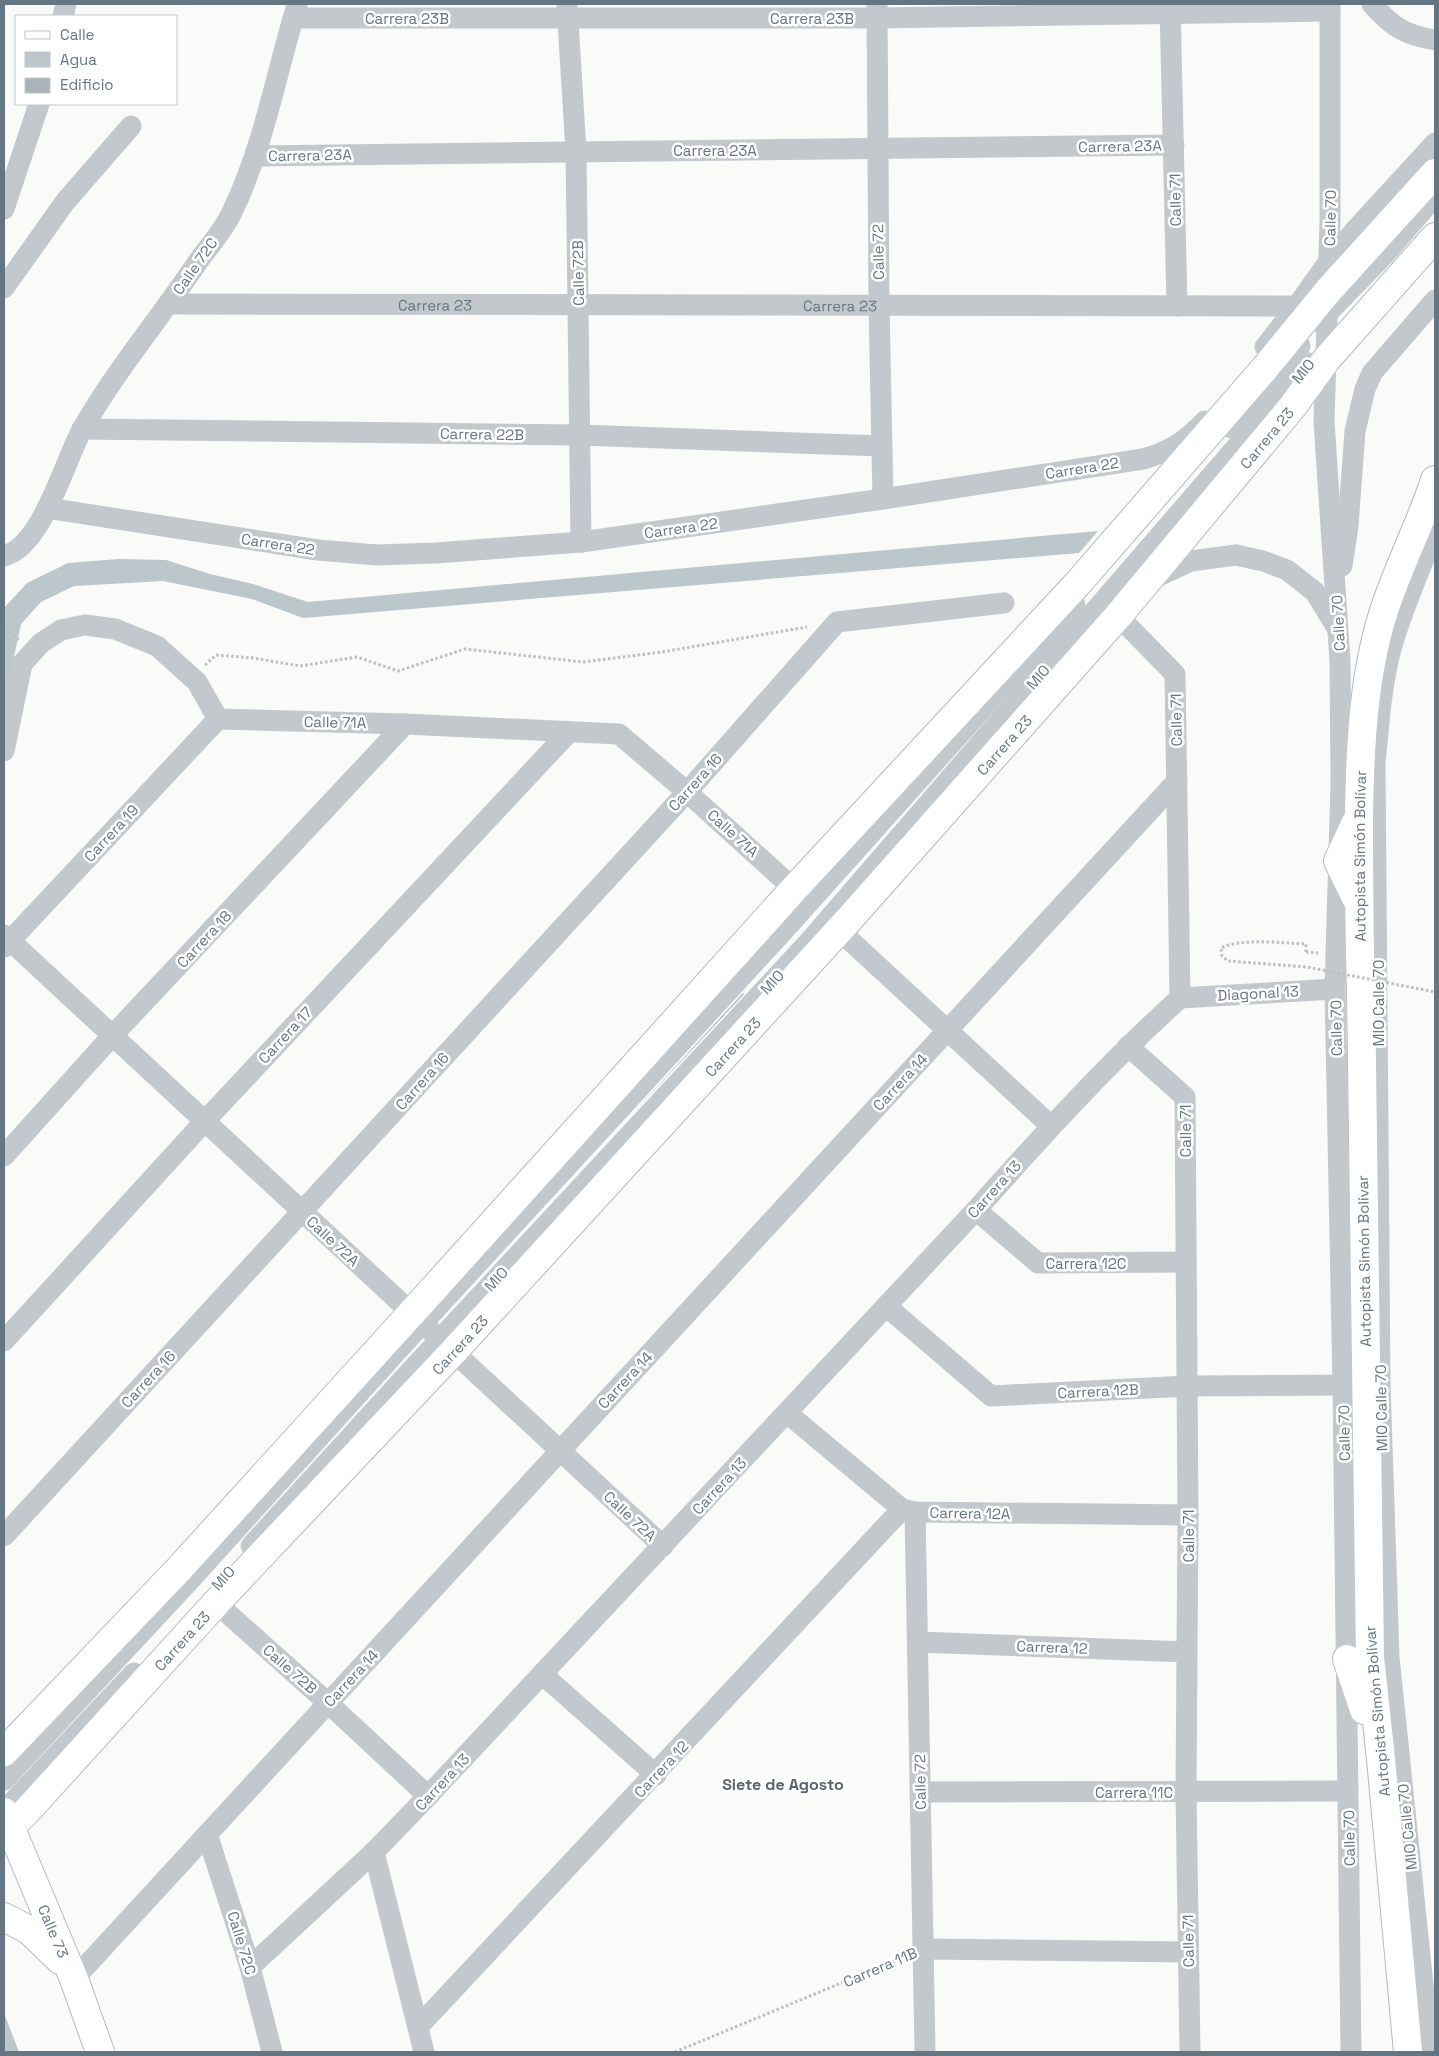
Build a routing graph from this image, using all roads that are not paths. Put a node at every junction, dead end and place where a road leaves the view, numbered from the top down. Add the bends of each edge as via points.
1 (1372, 4) edge
2 (1170, 8) edge
3 (1330, 8) edge
4 (296, 11) edge
5 (567, 11) edge
6 (877, 11) edge
7 (1435, 40) edge
8 (39, 105) edge
9 (130, 126) dead end
10 (1435, 143) edge
11 (1174, 145) junction
12 (877, 149) junction
13 (576, 150) junction
14 (256, 156) junction
15 (1435, 173) edge
16 (1435, 196) edge
17 (4, 209) edge
18 (1435, 221) edge
19 (1435, 237) edge
20 (1329, 261) junction
21 (4, 288) edge
22 (1435, 300) edge
23 (169, 304) junction
24 (578, 304) junction
25 (1317, 304) junction
26 (878, 305) junction
27 (1177, 306) junction
28 (1326, 351) junction
29 (82, 429) junction
30 (580, 435) junction
31 (881, 446) junction
32 (1435, 480) edge
33 (883, 499) junction
34 (47, 508) junction
35 (1435, 532) edge
36 (581, 542) junction
37 (4, 556) edge
38 (1148, 581) junction
39 (1337, 597) junction
40 (1004, 603) dead end
41 (1118, 616) junction
42 (1339, 632) junction
43 (1382, 650) junction
44 (218, 719) junction
45 (405, 724) junction
46 (569, 732) junction
47 (4, 751) edge
48 (1177, 781) junction
49 (687, 792) junction
50 (1359, 816) junction
51 (1338, 861) junction
52 (802, 896) junction
53 (1358, 902) junction
54 (833, 926) junction
55 (6, 941) edge
56 (1335, 989) junction
57 (1180, 998) junction
58 (948, 1030) junction
59 (112, 1036) junction
60 (1128, 1046) junction
61 (204, 1122) junction
62 (1051, 1126) junction
63 (4, 1156) edge
64 (976, 1210) junction
65 (302, 1212) junction
66 (1186, 1262) junction
67 (886, 1306) junction
68 (417, 1319) junction
69 (4, 1340) edge
70 (446, 1346) junction
71 (1343, 1385) junction
72 (1188, 1386) junction
73 (787, 1413) junction
74 (560, 1451) junction
75 (908, 1511) junction
76 (1188, 1515) junction
77 (4, 1536) edge
78 (663, 1546) junction
79 (216, 1604) junction
80 (918, 1642) junction
81 (1187, 1652) junction
82 (1347, 1659) junction
83 (542, 1674) junction
84 (328, 1702) junction
85 (4, 1752) edge
86 (1381, 1759) junction
87 (656, 1775) junction
88 (4, 1780) edge
89 (1348, 1791) junction
90 (920, 1792) junction
91 (1186, 1792) junction
92 (428, 1796) junction
93 (5, 1818) edge
94 (207, 1834) junction
95 (374, 1852) junction
96 (4, 1918) edge
97 (923, 1949) junction
98 (1188, 1952) junction
99 (66, 1967) junction
100 (250, 1967) junction
101 (418, 2027) junction
102 (100, 2052) edge
103 (272, 2052) edge
104 (424, 2052) edge
105 (925, 2052) edge
106 (1190, 2052) edge
107 (1351, 2052) edge
108 (1408, 2052) edge
109 (1430, 2052) edge

1 - 7 street via 1385,19 1408,34
2 - 3 street, Carrera 23B
2 - 6 street, Carrera 23B
2 - 11 street, Calle 71
3 - 20 street, Calle 70
4 - 5 street, Carrera 23B
4 - 14 street, Calle 72C
5 - 6 street, Carrera 23B
5 - 13 street, Calle 72B
6 - 12 street, Calle 72
8 - 17 street
9 - 21 street via 65,202
10 - 20 street
11 - 12 street, Carrera 23A
11 - 27 street, Calle 71
12 - 13 street, Carrera 23A
12 - 26 street, Calle 72
13 - 14 street, Carrera 23A
13 - 24 street, Calle 72B
14 - 23 street, Calle 72C via 233,212
15 - 25 main road
16 - 25 street via 1385,254
18 - 28 street, MIO
19 - 28 main road, Carrera 23
20 - 25 street, Calle 70
20 - 25 street
22 - 39 street via 1372,373 1365,390 1355,431 1348,526
23 - 24 street, Carrera 23
23 - 29 street, Calle 72C
24 - 26 street, Carrera 23
24 - 30 street, Calle 72B
25 - 27 street, Carrera 23
25 - 28 street, Calle 70
25 - 33 street, Carrera 22 via 1255,361 1203,422 1182,442 1162,454
25 - 52 main road via 1079,582
26 - 27 street, Carrera 23
26 - 31 street, Calle 72
28 - 38 main road, Carrera 23 via 1293,406
28 - 39 street, Calle 70 via 1324,422
28 - 54 street, MIO via 1288,389
29 - 30 street, Carrera 22B
29 - 34 street, Calle 72C
30 - 31 street, Carrera 22B
30 - 36 street, Calle 72B
31 - 33 street, Calle 72
32 - 43 main road, Autopista Simón Bolívar via 1383,613
33 - 36 street, Carrera 22
34 - 36 street, Carrera 22 via 318,550 377,555
34 - 37 street via 27,541
35 - 43 street, MIO Calle 70 via 1400,619
38 - 41 main road, Carrera 23
38 - 42 street via 1191,561 1236,555 1263,560 1287,570 1315,592
39 - 42 street, Calle 70
40 - 49 street, Carrera 16 via 837,622
41 - 48 street, Calle 71 via 1175,674
41 - 54 main road, Carrera 23
42 - 51 street, Calle 70 via 1341,782
43 - 50 main road, Autopista Simón Bolívar via 1363,717
43 - 109 street, MIO Calle 70 via 1375,763 1380,1394 1389,1657
44 - 45 street, Calle 71A
44 - 47 street via 196,682 157,646 115,629 85,625 61,630 40,643 22,664
44 - 55 street, Carrera 19
45 - 46 street, Calle 71A
45 - 59 street, Carrera 18
46 - 49 street, Calle 71A via 619,734
46 - 61 street, Carrera 17
48 - 57 street, Calle 71
48 - 58 street, Carrera 14
49 - 52 street, Calle 71A
49 - 65 street, Carrera 16
50 - 51 main road
50 - 53 main road, Autopista Simón Bolívar
51 - 53 main road
51 - 56 street, Calle 70
52 - 54 street, Calle 71A
52 - 68 main road
53 - 86 main road, Autopista Simón Bolívar via 1370,1658
54 - 58 street, Calle 71A
54 - 70 main road, Carrera 23
55 - 59 street, Calle 72A
56 - 57 street, Diagonal 13
56 - 71 street, Calle 70
57 - 60 street, Carrera 13
58 - 62 street, Calle 71A
58 - 74 street, Carrera 14
59 - 61 street, Calle 72A
59 - 63 street, Carrera 18
60 - 62 street, Carrera 13
60 - 66 street, Calle 71 via 1185,1097
61 - 65 street, Calle 72A
61 - 69 street, Carrera 17
62 - 64 street, Carrera 13
64 - 66 street, Carrera 12C via 1038,1263
64 - 67 street, Carrera 13
65 - 68 street, Calle 72A
65 - 77 street, Carrera 16
66 - 72 street, Calle 71
67 - 72 street, Carrera 12B via 991,1396
67 - 73 street, Carrera 13
68 - 70 street, Calle 72A
68 - 85 main road
68 - 88 street, MIO via 177,1594
70 - 74 street, Calle 72A
70 - 79 main road, Carrera 23
70 - 93 street, MIO via 200,1602
71 - 72 street, Carrera 12B
71 - 82 street, Calle 70
72 - 76 street, Calle 71
73 - 75 street
73 - 78 street, Carrera 13
74 - 78 street, Calle 72A
74 - 84 street, Carrera 14
75 - 76 street, Carrera 12A
75 - 80 street, Calle 72
75 - 87 street, Carrera 12
76 - 81 street, Calle 71
78 - 83 street, Carrera 13
79 - 84 street, Calle 72B
79 - 93 main road, Carrera 23
80 - 81 street, Carrera 12
80 - 90 street, Calle 72
81 - 91 street, Calle 71
82 - 86 main road
82 - 89 street, Calle 70
83 - 87 street
83 - 92 street, Carrera 13
84 - 92 street, Calle 72B
84 - 94 street, Carrera 14
86 - 108 main road, Autopista Simón Bolívar
87 - 101 street, Carrera 12
89 - 91 street, Carrera 11C
89 - 107 street, Calle 70
90 - 91 street, Carrera 11C
90 - 97 street, Calle 72
91 - 98 street, Calle 71
92 - 95 street, Carrera 13
93 - 99 main road, Calle 73
94 - 99 street, Carrera 14
94 - 100 street, Calle 72C
95 - 100 street, Carrera 13
95 - 101 street
96 - 99 main road via 29,1930
97 - 98 street, Carrera 11B
97 - 105 street, Calle 72
98 - 106 street, Calle 71
99 - 102 main road, Calle 73
100 - 103 street, Calle 72C
101 - 104 street

